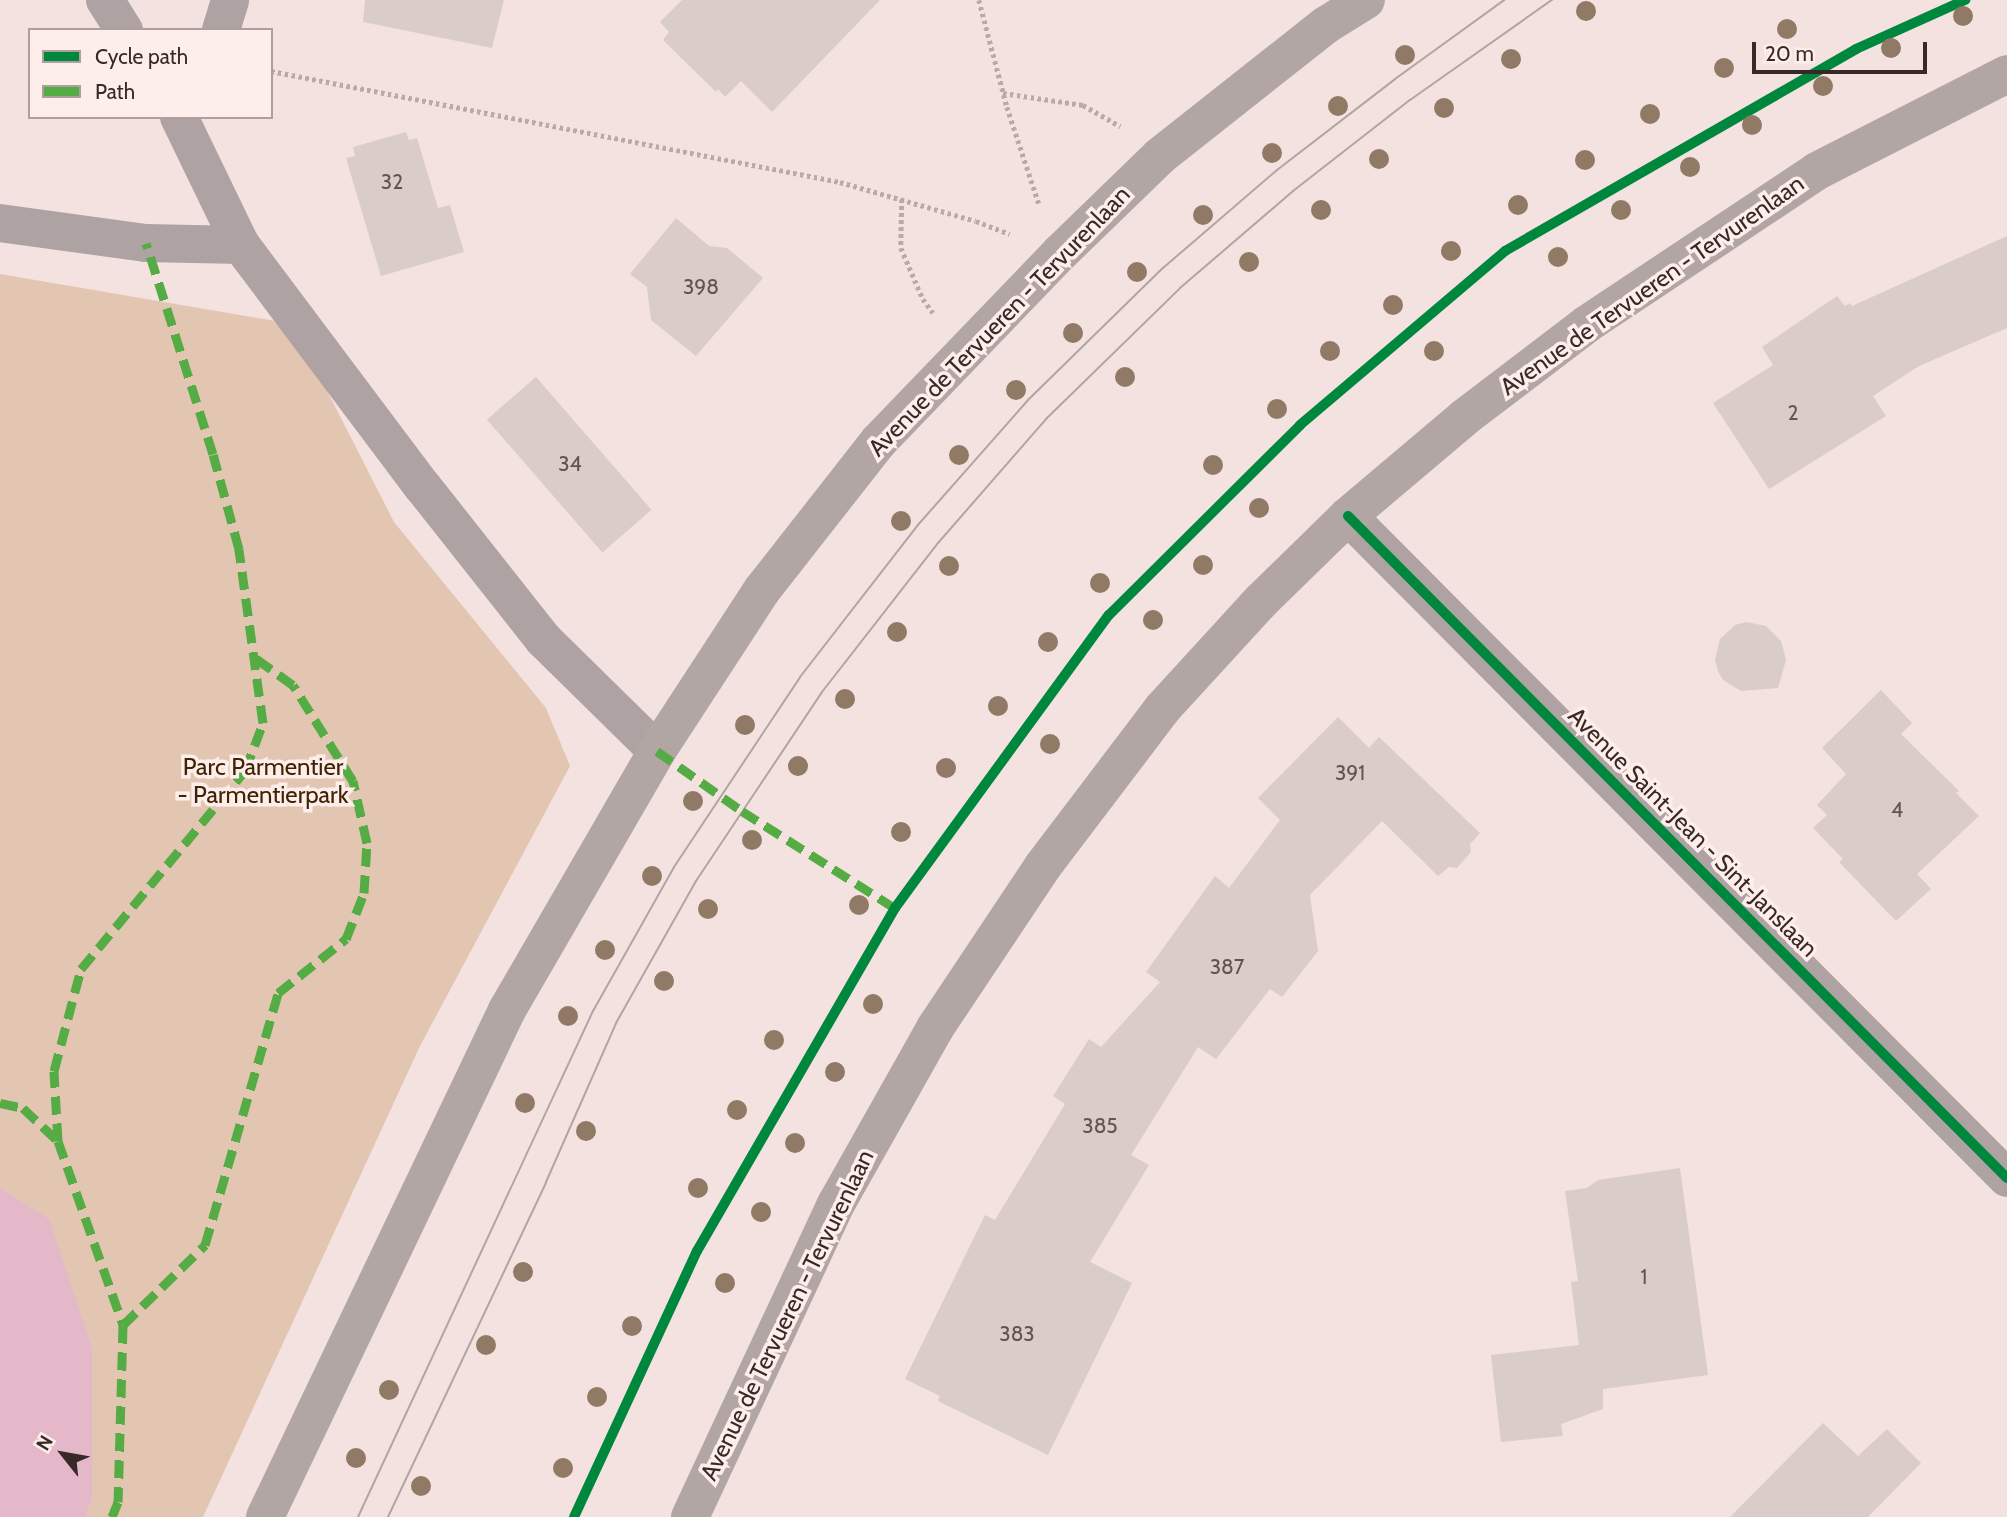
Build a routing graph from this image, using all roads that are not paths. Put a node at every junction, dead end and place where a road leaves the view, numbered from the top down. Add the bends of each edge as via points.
1 (105, 0) edge
2 (230, 0) edge
3 (1366, 0) edge
4 (123, 28) edge
5 (222, 28) edge
6 (2007, 74) edge
7 (188, 124) edge
8 (0, 223) edge
9 (240, 245) junction
10 (1348, 516) junction
11 (657, 751) junction
12 (2007, 1178) edge
13 (265, 1517) edge
14 (690, 1517) edge

1 - 4 street
2 - 5 street
3 - 11 main road, Avenue de Tervueren - Tervurenlaan via 1326,25 1160,156 962,352 879,441 762,590
6 - 10 main road, Avenue de Tervueren - Tervurenlaan via 1817,171 1587,324 1465,417
7 - 9 street
8 - 9 street via 146,243
9 - 11 street via 544,639
10 - 12 street, Avenue Saint-Jean - Sint-Janslaan
10 - 14 main road, Avenue de Tervueren - Tervurenlaan via 1262,600 1162,709 1043,866 935,1028 835,1204
11 - 13 main road, Avenue de Tervueren - Tervurenlaan via 507,1010

